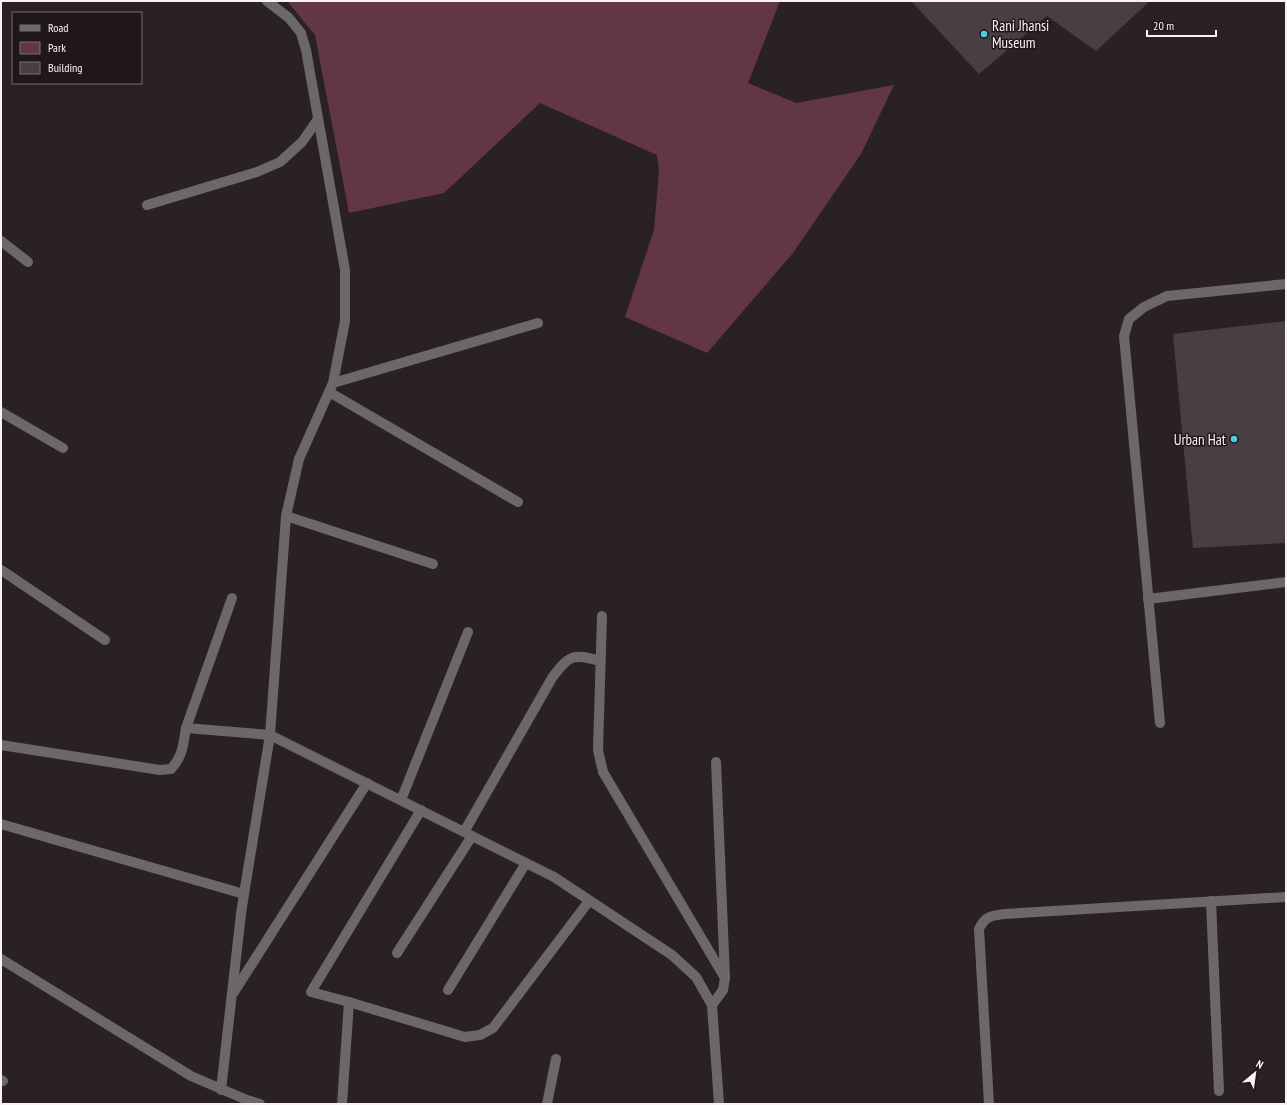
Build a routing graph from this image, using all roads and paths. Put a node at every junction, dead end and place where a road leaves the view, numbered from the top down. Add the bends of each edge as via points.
1 (267, 1) edge
2 (318, 119) junction
3 (147, 205) dead end
4 (1, 241) edge
5 (28, 262) dead end
6 (1286, 284) edge
7 (538, 323) dead end
8 (331, 388) junction
9 (1, 412) edge
10 (63, 448) dead end
11 (518, 502) dead end
12 (286, 516) junction
13 (433, 564) dead end
14 (1, 570) edge
15 (1286, 582) edge
16 (232, 598) dead end
17 (1148, 599) junction
18 (602, 616) dead end
19 (468, 632) dead end
20 (106, 640) dead end
21 (600, 661) junction
22 (1160, 723) dead end
23 (186, 728) junction
24 (270, 735) junction
25 (1, 745) edge
26 (716, 762) dead end
27 (367, 783) junction
28 (401, 800) junction
29 (421, 810) junction
30 (1, 824) edge
31 (468, 834) junction
32 (526, 863) junction
33 (244, 894) junction
34 (1286, 897) edge
35 (590, 901) junction
36 (1211, 901) junction
37 (396, 953) dead end
38 (1, 959) edge
39 (724, 978) junction
40 (448, 990) dead end
41 (232, 995) junction
42 (349, 1002) junction
43 (712, 1005) junction
44 (556, 1059) dead end
45 (222, 1090) junction
46 (1219, 1091) dead end
47 (260, 1104) edge
48 (342, 1104) edge
49 (546, 1104) edge
50 (719, 1104) edge
51 (989, 1104) edge

1 - 2 street via 289,18 301,33
2 - 3 street via 302,142 280,162 257,172
2 - 8 street via 345,270 345,321
4 - 5 street
6 - 17 street via 1167,296 1144,306 1129,319 1124,336
7 - 8 street
8 - 11 street
8 - 12 street via 299,459
9 - 10 street
12 - 13 street
12 - 24 street
14 - 20 street
15 - 17 street
16 - 23 street
17 - 22 street
18 - 21 street
19 - 28 street
21 - 31 street via 585,656 572,657 552,678
21 - 39 street via 598,750 603,772
23 - 24 street
23 - 25 street via 181,754 171,769 160,770
24 - 27 street
24 - 33 street
26 - 39 street
27 - 28 street
27 - 41 street
28 - 29 street
29 - 31 street
29 - 42 street via 310,992
30 - 33 street
31 - 32 street
31 - 37 street
32 - 35 street via 554,877
32 - 40 street
33 - 41 street
34 - 36 street
35 - 42 street via 493,1028 480,1035 465,1037
35 - 43 street via 672,955 696,977
36 - 46 street
36 - 51 street via 1004,914 990,916 983,921 979,929
38 - 45 street via 191,1076
39 - 43 street via 723,990
41 - 45 street
42 - 48 street
43 - 50 street
44 - 49 street
45 - 47 street

